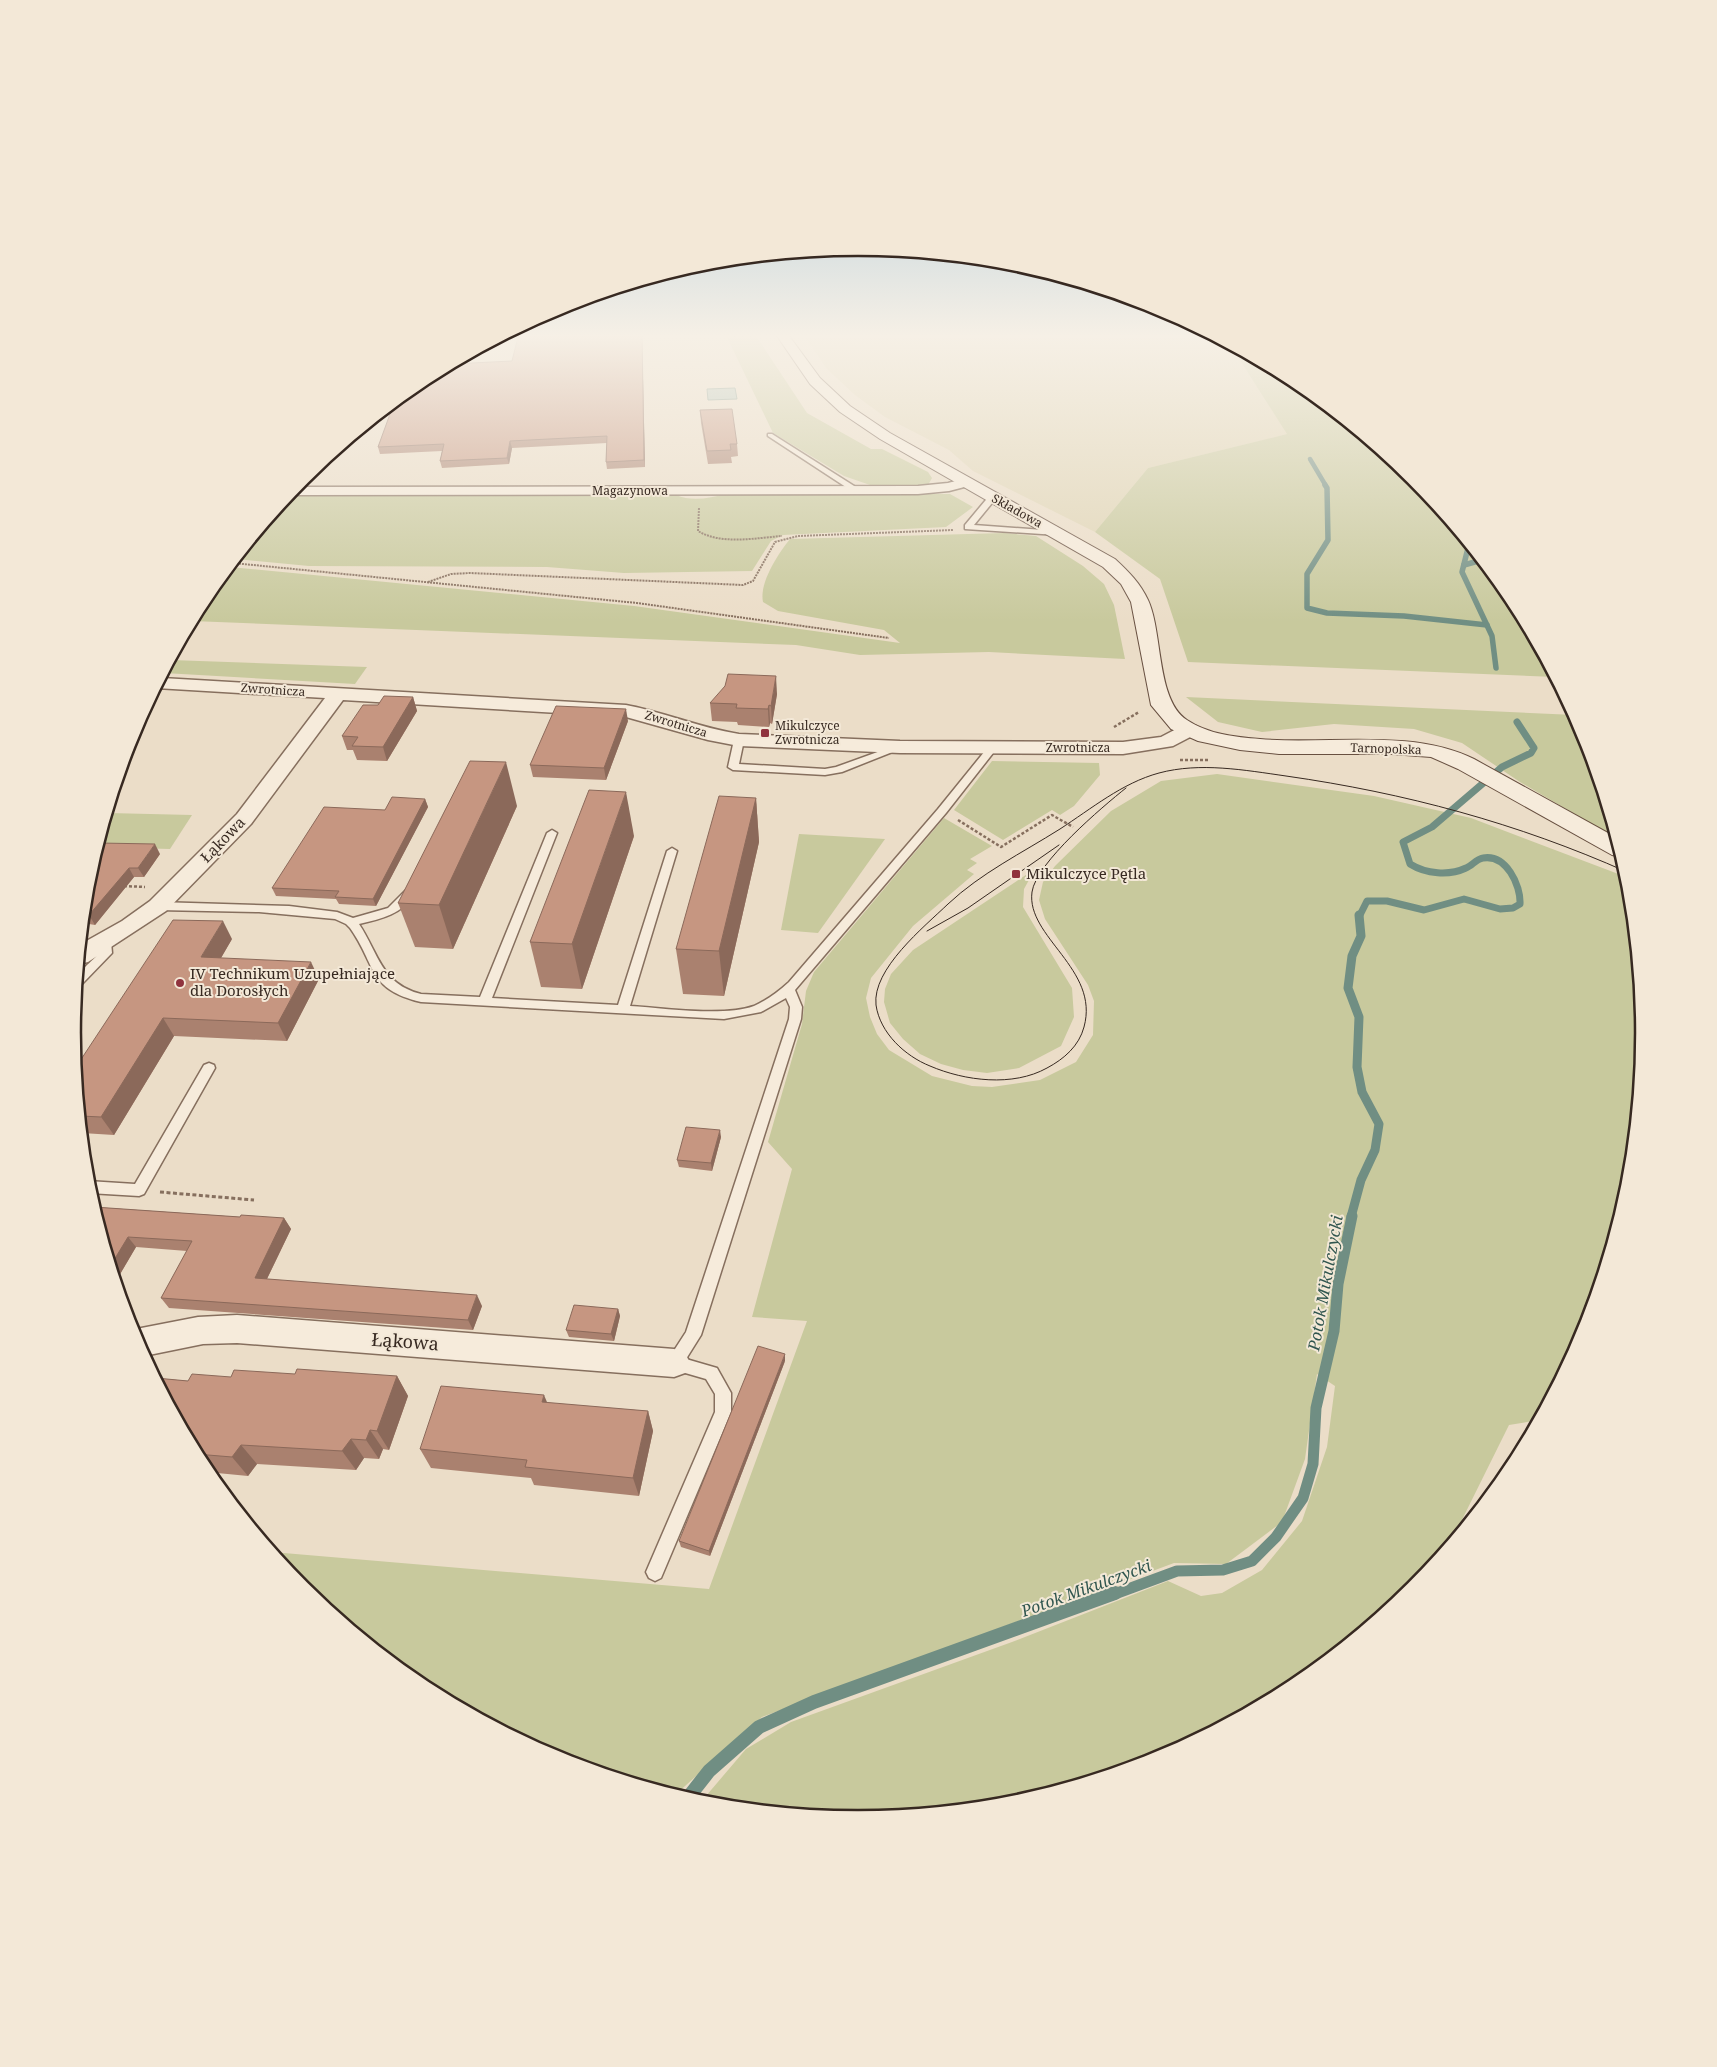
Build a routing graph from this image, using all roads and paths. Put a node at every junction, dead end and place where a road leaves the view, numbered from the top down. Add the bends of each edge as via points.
1 (875, 429) edge
2 (770, 435) dead end
3 (967, 482) junction
4 (302, 491) edge
5 (701, 491) junction
6 (858, 491) junction
7 (993, 497) junction
8 (968, 527) junction
9 (1057, 533) junction
10 (798, 536) junction
11 (239, 564) edge
12 (427, 582) junction
13 (889, 638) dead end
14 (165, 683) edge
15 (338, 694) junction
16 (1142, 709) dead end
17 (1189, 730) junction
18 (739, 740) junction
19 (900, 747) junction
20 (992, 748) junction
21 (1097, 749) junction
22 (942, 811) junction
23 (1073, 827) dead end
24 (552, 834) dead end
25 (1612, 846) edge
26 (672, 851) dead end
27 (414, 884) edge
28 (117, 885) edge
29 (176, 888) junction
30 (158, 906) junction
31 (352, 922) junction
32 (92, 940) edge
33 (84, 975) edge
34 (789, 989) junction
35 (484, 1002) junction
36 (623, 1010) junction
37 (209, 1068) dead end
38 (97, 1187) edge
39 (140, 1190) junction
40 (254, 1200) dead end
41 (145, 1341) edge
42 (674, 1363) junction
43 (656, 1572) dead end

1 - 3 main road, Składowa
2 - 6 lane
3 - 6 street, Magazynowa via 929,490
3 - 7 main road, Składowa
4 - 5 street, Magazynowa
5 - 6 street, Magazynowa
5 - 10 path via 698,526 701,534 724,538
7 - 8 lane
7 - 9 main road, Składowa
8 - 9 lane
8 - 10 path
9 - 17 main road, Składowa via 1109,563 1133,587 1142,610 1162,705 1167,715
10 - 12 path via 775,542 753,581 743,584 470,573 436,577
11 - 12 path
12 - 13 path via 691,609
14 - 15 street, Zwrotnicza
15 - 18 street, Zwrotnicza via 626,711
15 - 29 street, Łąkowa via 244,819
16 - 21 path via 1126,722 1093,735
17 - 21 street, Zwrotnicza via 1166,742
17 - 25 main road, Tarnopolska via 1214,739 1258,746 1417,749 1444,754
18 - 19 street, Zwrotnicza
18 - 19 lane via 733,767 825,772
19 - 20 street, Zwrotnicza
20 - 21 street, Zwrotnicza
20 - 22 lane
22 - 23 path via 1001,846 1052,815
22 - 34 lane
24 - 35 lane
26 - 36 lane
27 - 31 lane via 402,905 384,914
28 - 29 path
29 - 30 street, Łąkowa
30 - 31 lane via 332,913
30 - 32 street, Łąkowa via 130,926
31 - 35 lane via 382,979 398,991 420,998
32 - 33 lane via 107,945 106,953
34 - 36 lane via 759,1010 730,1016
34 - 42 lane via 796,1008 795,1019 694,1335
35 - 36 lane
37 - 39 lane
38 - 39 lane
39 - 40 path
41 - 42 street, Łąkowa via 217,1329
42 - 43 lane via 711,1373 723,1394 723,1412

